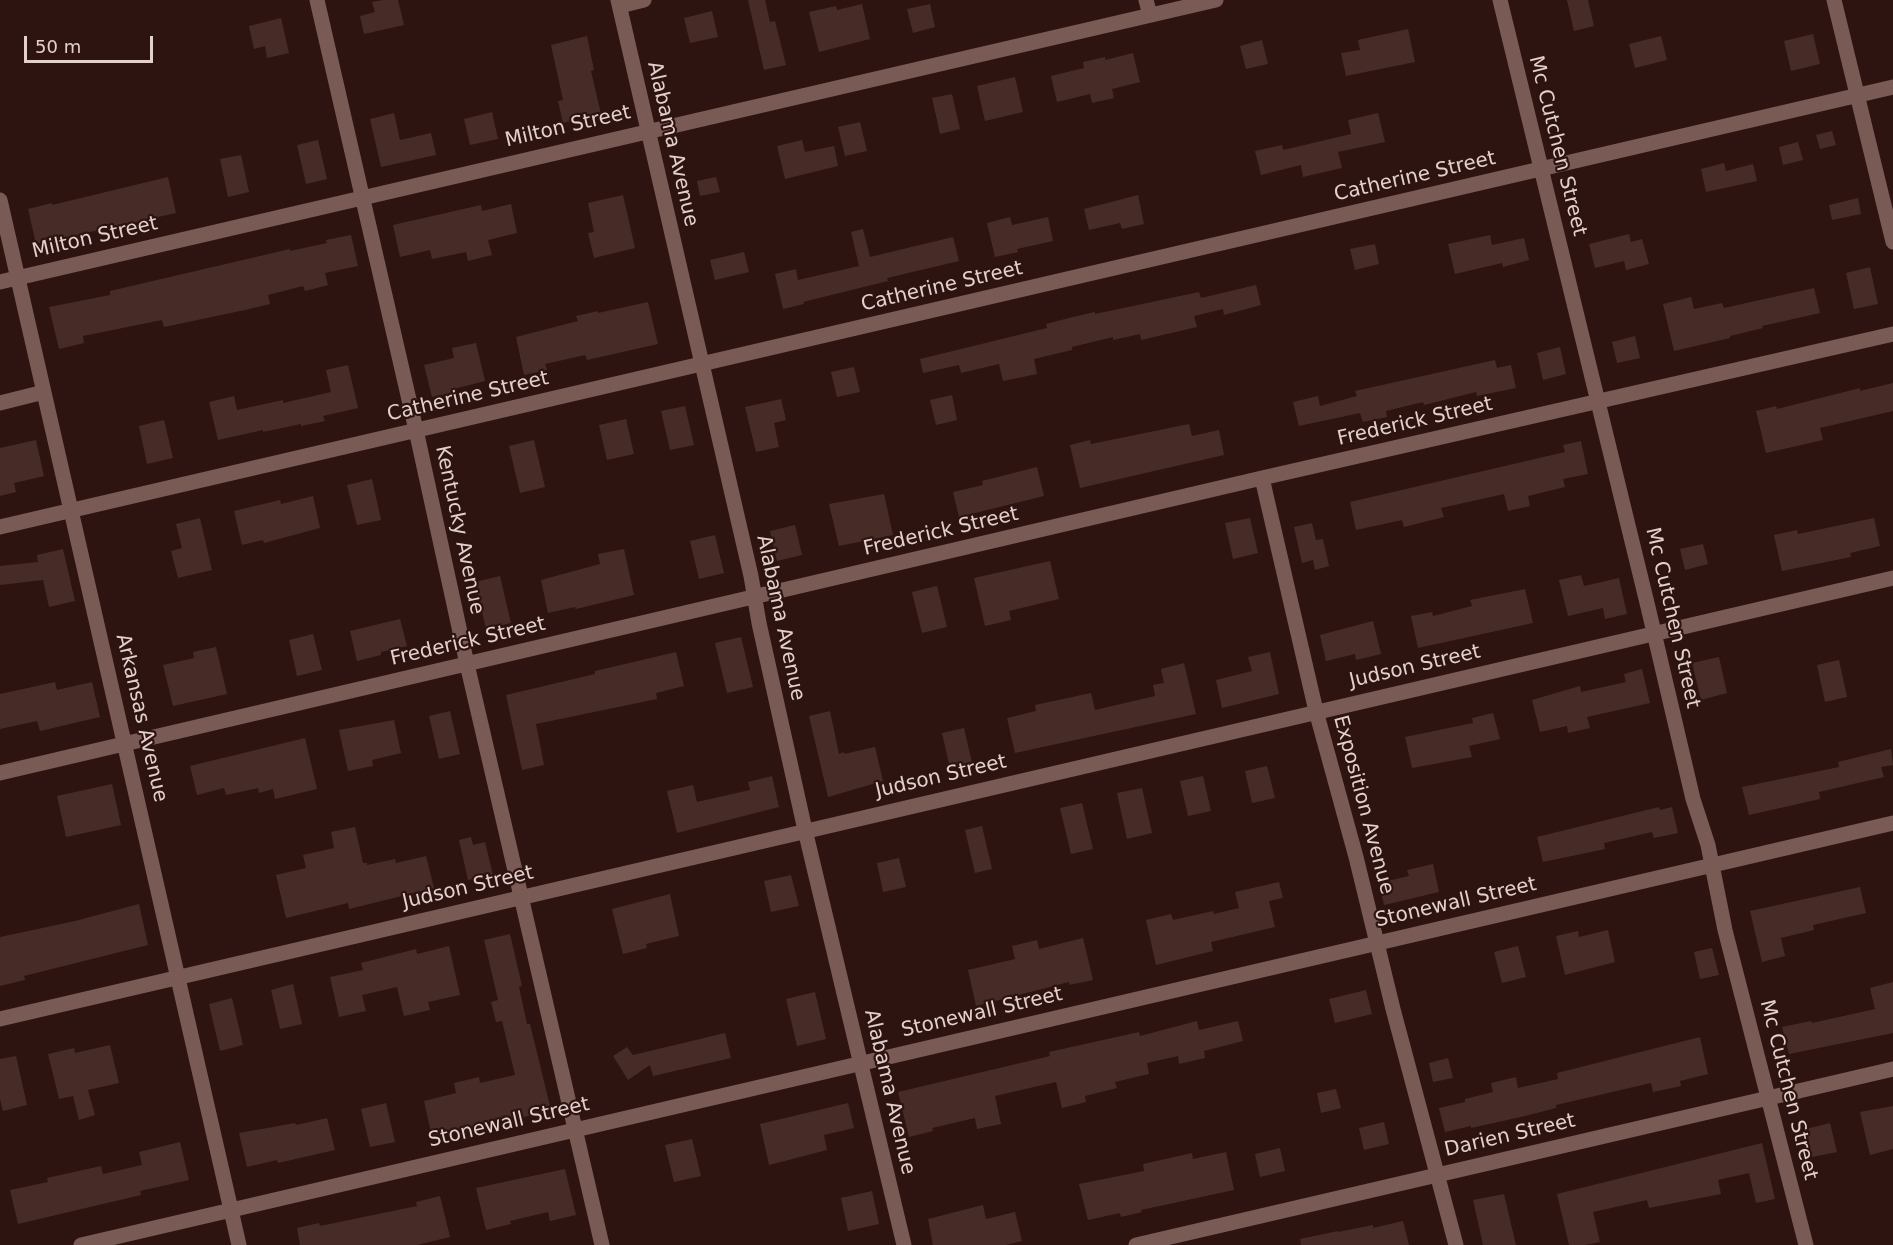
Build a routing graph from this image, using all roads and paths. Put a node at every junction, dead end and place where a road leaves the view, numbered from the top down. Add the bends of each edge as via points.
1 (317, 0) edge
2 (644, 0) edge
3 (1146, 0) edge
4 (1216, 0) edge
5 (1500, 0) edge
6 (1834, 0) edge
7 (619, 3) edge
8 (1150, 15) junction
9 (1893, 87) edge
10 (1857, 96) junction
11 (647, 130) junction
12 (1541, 169) junction
13 (363, 197) junction
14 (0, 200) edge
15 (1893, 242) edge
16 (18, 278) junction
17 (0, 282) edge
18 (1893, 334) edge
19 (702, 364) junction
20 (44, 392) junction
21 (1598, 401) junction
22 (0, 403) edge
23 (416, 430) junction
24 (1262, 478) junction
25 (72, 510) junction
26 (0, 527) edge
27 (1893, 578) edge
28 (754, 597) junction
29 (1654, 634) junction
30 (466, 664) junction
31 (1316, 711) junction
32 (126, 744) junction
33 (0, 773) edge
34 (1893, 823) edge
35 (805, 830) junction
36 (1712, 865) junction
37 (520, 897) junction
38 (1377, 943) junction
39 (179, 978) junction
40 (0, 1019) edge
41 (861, 1063) junction
42 (1893, 1069) edge
43 (1769, 1098) junction
44 (575, 1129) junction
45 (1438, 1174) junction
46 (231, 1210) junction
47 (81, 1245) edge
48 (239, 1245) edge
49 (602, 1245) edge
50 (904, 1245) edge
51 (1136, 1245) edge
52 (1456, 1245) edge
53 (1806, 1245) edge

1 - 13 street, Kentucky Avenue
2 - 7 street
3 - 8 street
4 - 8 street, Milton Street
5 - 12 street, Mc Cutchen Street
6 - 10 street
7 - 11 street, Alabama Avenue
8 - 11 street, Milton Street
9 - 10 street, Catherine Street
10 - 12 street, Catherine Street
10 - 15 street
11 - 13 street, Milton Street
11 - 19 street, Alabama Avenue
12 - 19 street, Catherine Street
12 - 21 street, Mc Cutchen Street
13 - 16 street, Milton Street
13 - 23 street, Kentucky Avenue
14 - 16 street, Arkansas Avenue
16 - 17 street, Milton Street
16 - 20 street, Arkansas Avenue
18 - 21 street, Frederick Street
19 - 23 street, Catherine Street
19 - 28 street, Alabama Avenue
20 - 22 street
20 - 25 street, Arkansas Avenue
21 - 24 street, Frederick Street
21 - 29 street, Mc Cutchen Street
23 - 25 street, Catherine Street
23 - 30 street, Kentucky Avenue
24 - 28 street, Frederick Street
24 - 31 street, Exposition Avenue
25 - 26 street, Catherine Street
25 - 32 street, Arkansas Avenue
27 - 29 street, Judson Street
28 - 30 street, Frederick Street
28 - 35 street, Alabama Avenue
29 - 31 street, Judson Street
29 - 36 street, Mc Cutchen Street
30 - 32 street, Frederick Street
30 - 37 street, Kentucky Avenue
31 - 35 street, Judson Street
31 - 38 street, Exposition Avenue
32 - 33 street, Frederick Street
32 - 39 street, Arkansas Avenue
34 - 36 street, Stonewall Street
35 - 37 street, Judson Street
35 - 41 street, Alabama Avenue
36 - 38 street, Stonewall Street
36 - 43 street, Mc Cutchen Street
37 - 39 street, Judson Street
37 - 44 street, Kentucky Avenue
38 - 41 street, Stonewall Street
38 - 45 street, Exposition Avenue
39 - 40 street, Judson Street
39 - 46 street, Arkansas Avenue
41 - 44 street, Stonewall Street
41 - 50 street, Alabama Avenue
42 - 43 street, Darien Street
43 - 45 street, Darien Street
43 - 53 street, Mc Cutchen Street
44 - 46 street, Stonewall Street
44 - 49 street, Kentucky Avenue
45 - 51 street, Darien Street
45 - 52 street, Exposition Avenue
46 - 47 street, Stonewall Street
46 - 48 street, Arkansas Avenue

